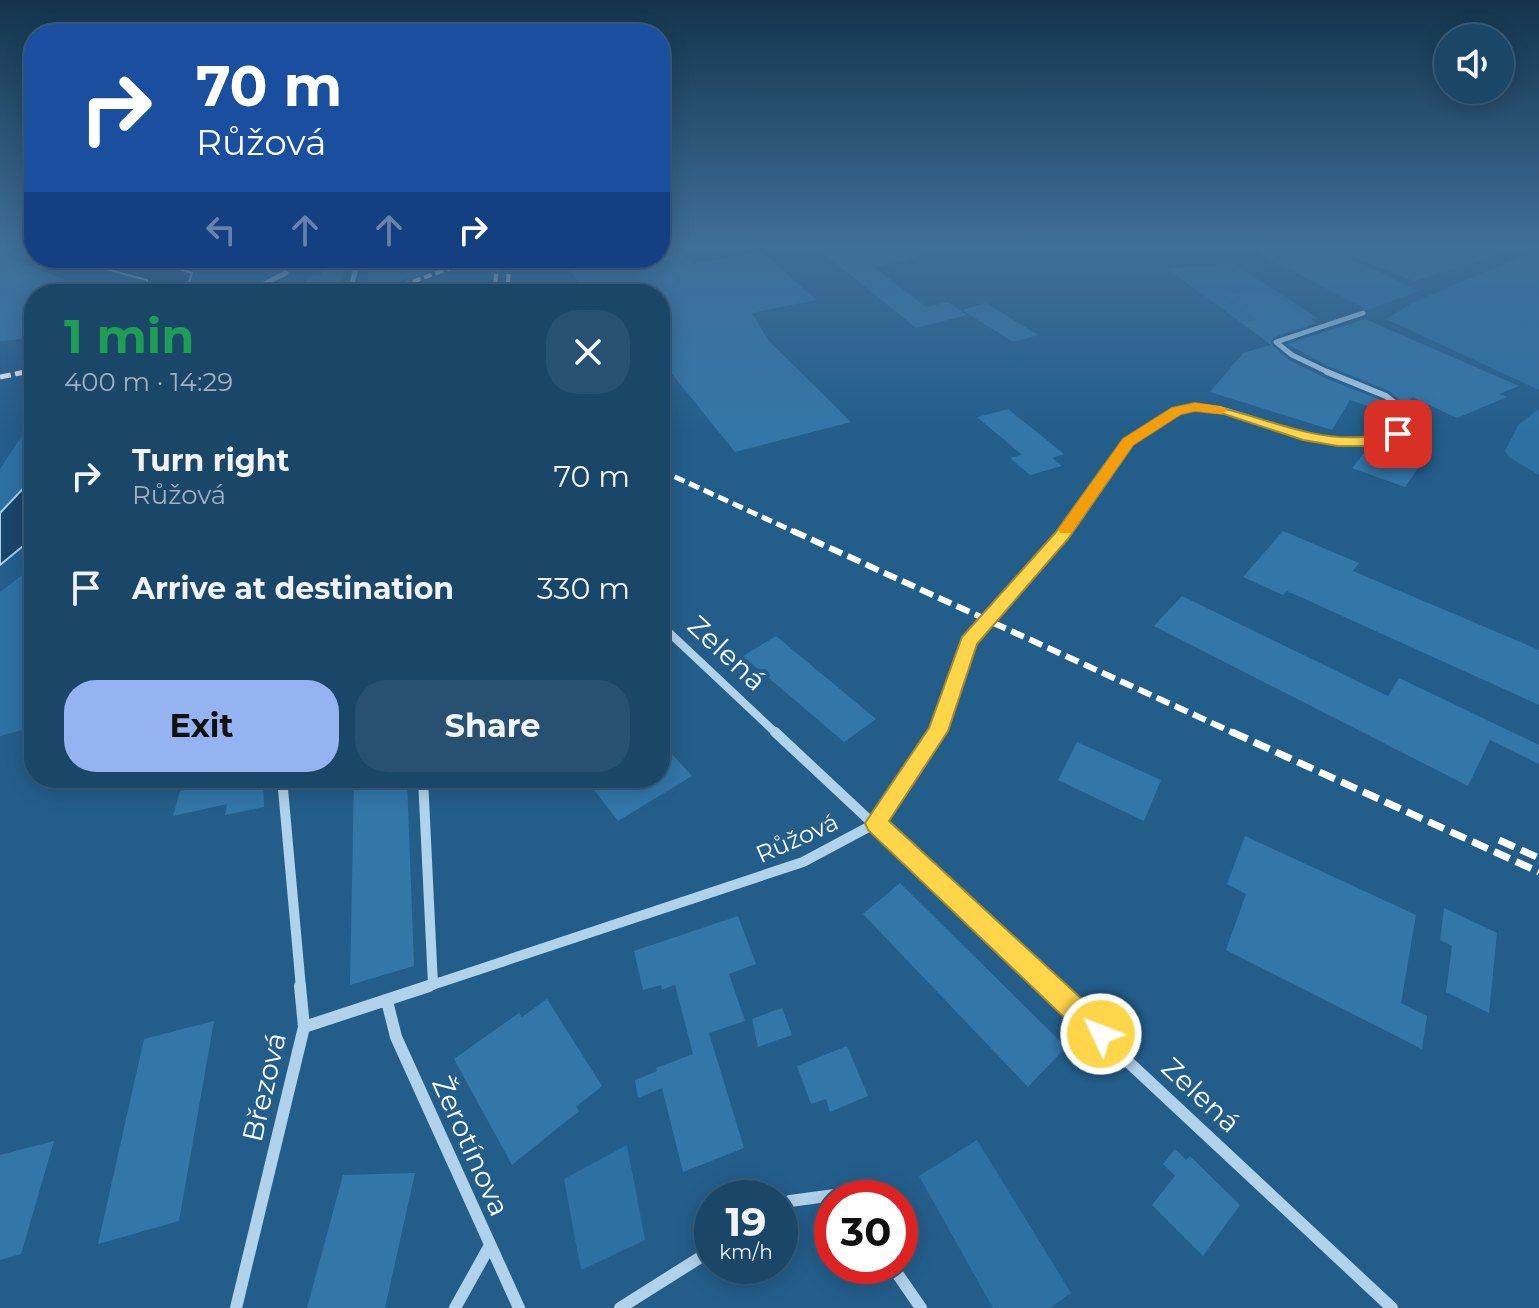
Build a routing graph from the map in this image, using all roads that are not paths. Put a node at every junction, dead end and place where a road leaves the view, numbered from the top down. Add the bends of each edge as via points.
1 (1363, 313) dead end
2 (670, 633) edge
3 (283, 788) edge
4 (423, 788) edge
5 (876, 823) junction
6 (433, 985) junction
7 (387, 1001) junction
8 (304, 1027) junction
9 (489, 1247) junction
10 (694, 1261) edge
11 (904, 1284) edge
12 (236, 1308) edge
13 (455, 1308) edge
14 (519, 1308) edge
15 (620, 1308) edge
16 (921, 1308) edge
17 (1392, 1308) edge

1 - 5 street, Růžová via 1276,342 1294,357 1408,409 1417,421 1383,438 1338,442 1195,407 1176,411 1128,442 1062,535 969,641 938,731
2 - 5 street, Zelená
3 - 8 street, Březová
4 - 6 street
5 - 6 street, Růžová via 803,862
5 - 17 street, Zelená
6 - 7 street, Růžová
7 - 8 street, Růžová
7 - 9 street, Žerotínova via 396,1037
8 - 12 street, Březová
9 - 13 street
9 - 14 street, Žerotínova
10 - 15 street
11 - 16 street

